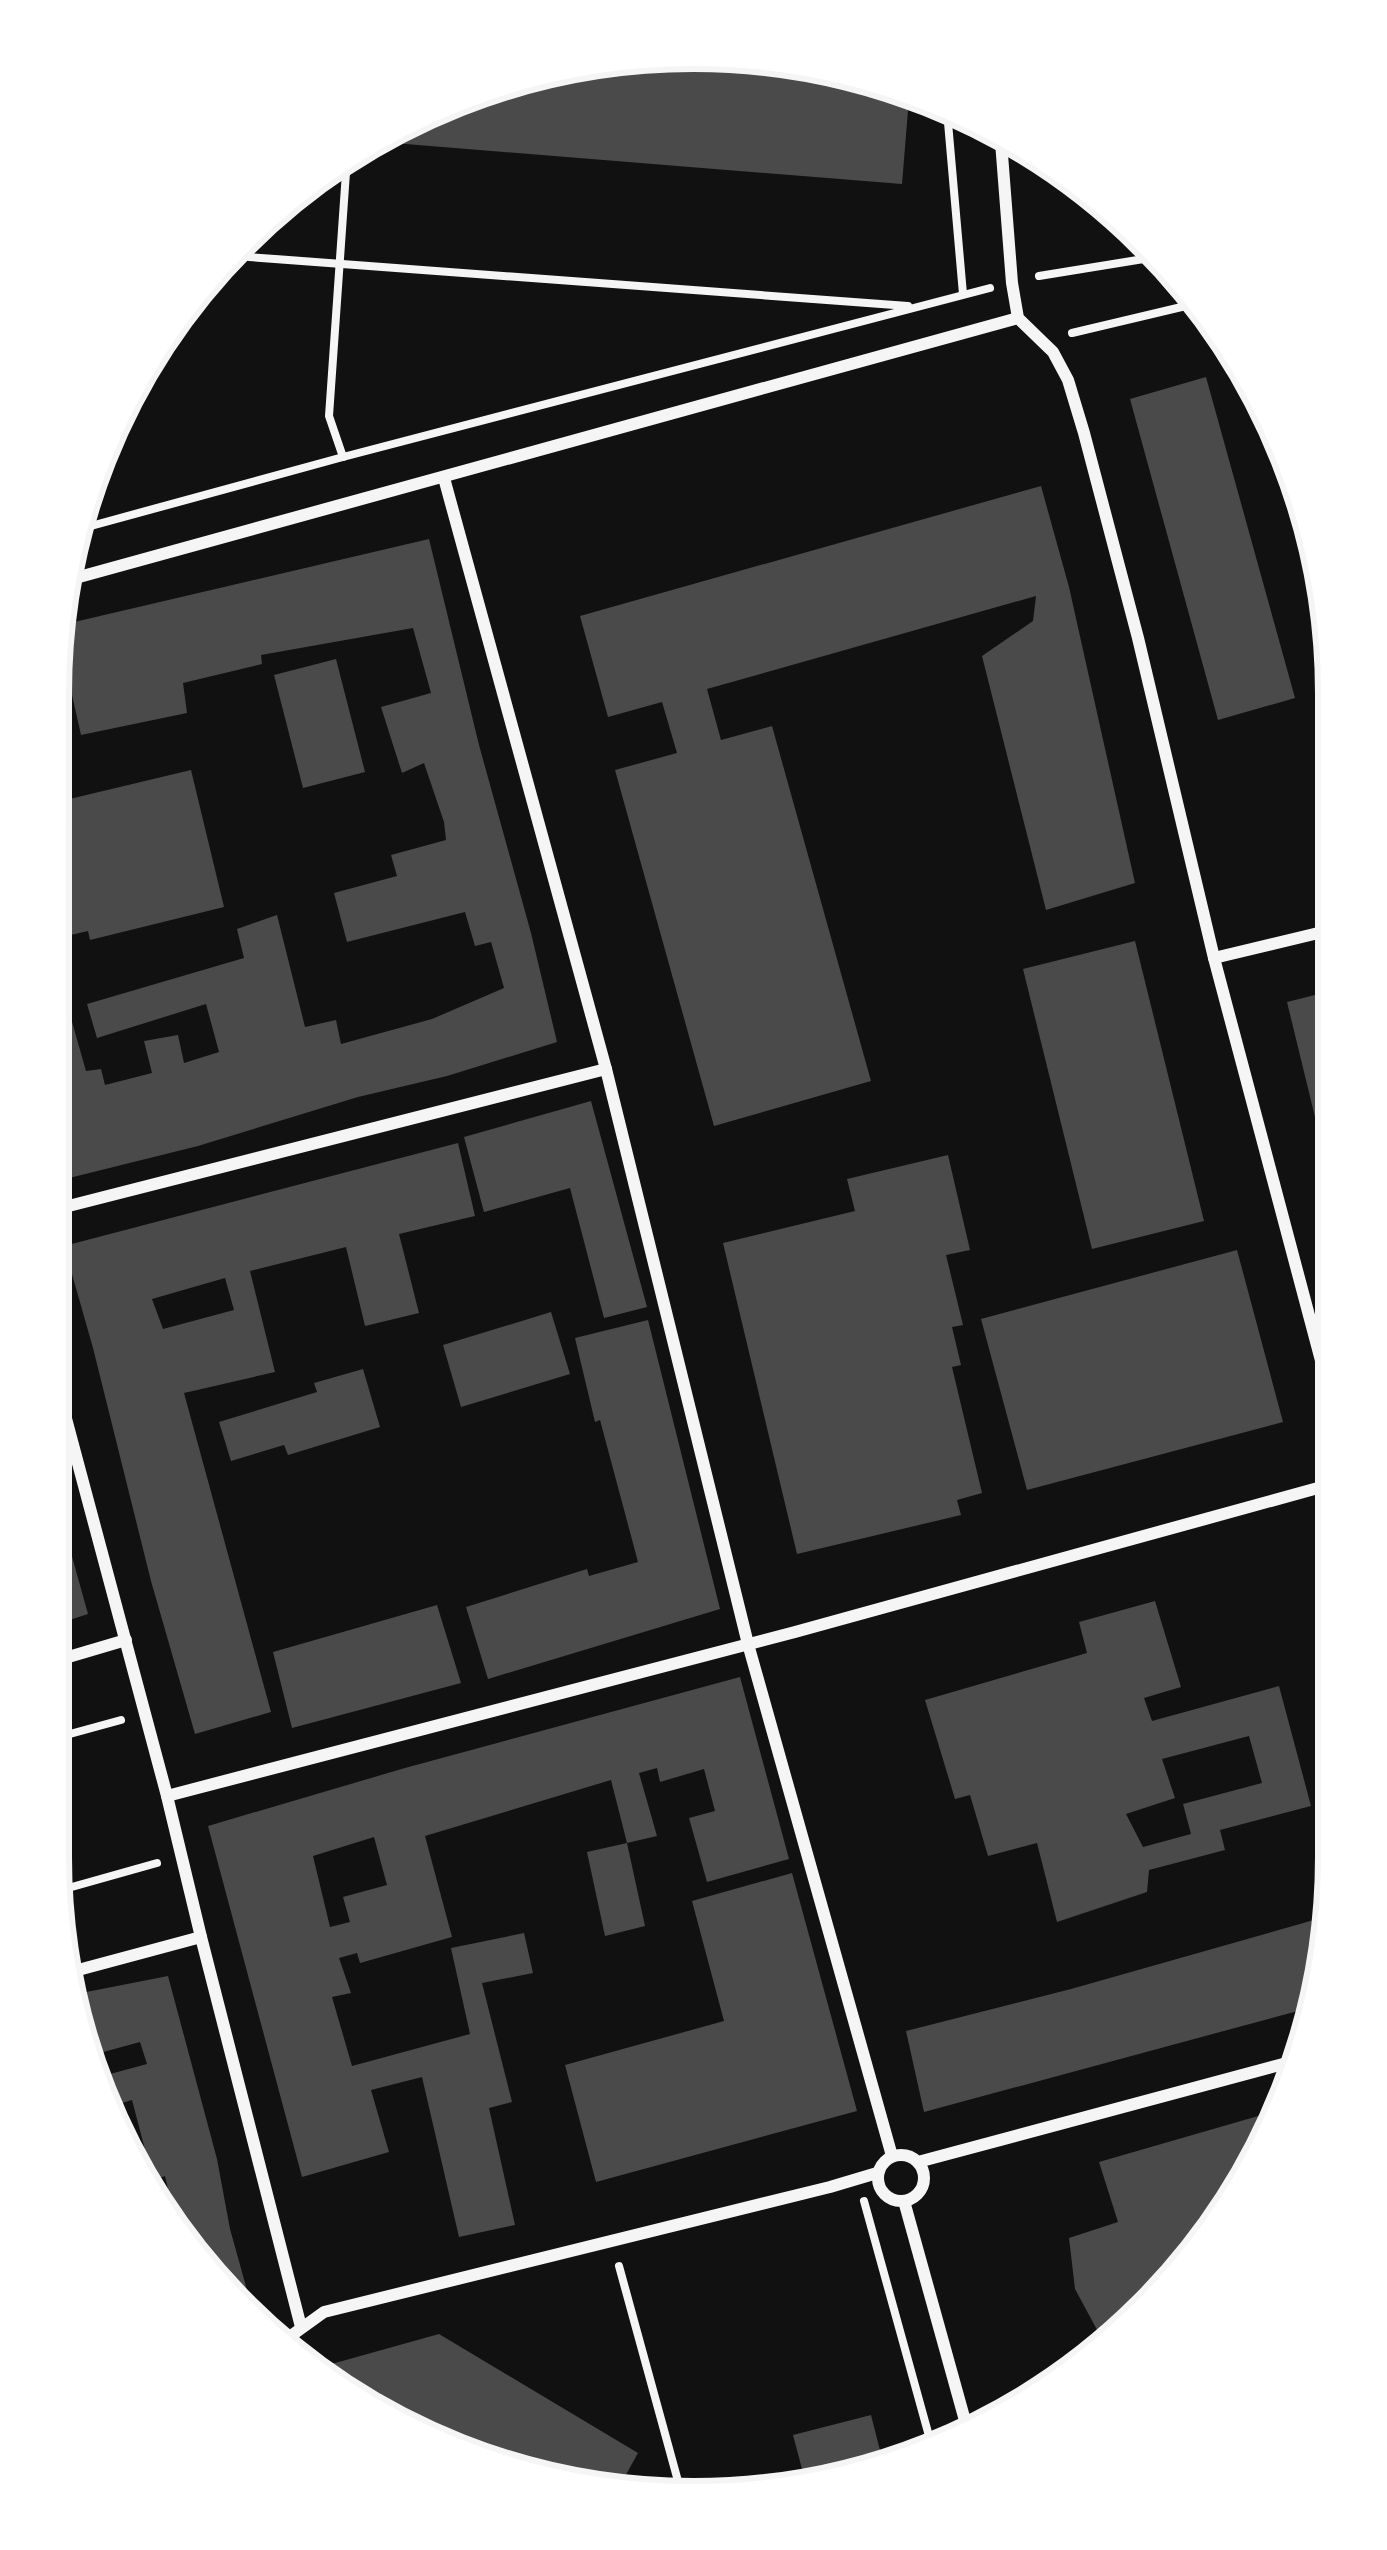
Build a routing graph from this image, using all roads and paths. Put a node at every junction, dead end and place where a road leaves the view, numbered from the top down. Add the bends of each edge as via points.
1 (948, 124) edge
2 (1002, 151) edge
3 (346, 175) edge
4 (247, 257) edge
5 (1142, 259) edge
6 (1060, 271) dead end
7 (1012, 284) junction
8 (963, 294) junction
9 (915, 307) junction
10 (1184, 307) edge
11 (1018, 318) junction
12 (1074, 332) dead end
13 (343, 457) junction
14 (444, 478) junction
15 (92, 526) edge
16 (80, 577) edge
17 (1318, 933) edge
18 (1214, 958) junction
19 (606, 1069) junction
20 (69, 1206) edge
21 (1318, 1349) edge
22 (69, 1429) edge
23 (1318, 1488) edge
24 (126, 1640) junction
25 (748, 1644) junction
26 (69, 1658) edge
27 (145, 1713) junction
28 (69, 1734) edge
29 (167, 1796) junction
30 (181, 1856) junction
31 (70, 1888) edge
32 (201, 1937) junction
33 (80, 1970) edge
34 (1282, 2064) edge
35 (892, 2156) junction
36 (918, 2162) junction
37 (878, 2173) junction
38 (858, 2180) junction
39 (904, 2201) junction
40 (612, 2242) junction
41 (301, 2327) junction
42 (292, 2334) edge
43 (965, 2419) edge
44 (929, 2434) edge
45 (678, 2481) edge

1 - 8 path
2 - 7 street
3 - 13 path via 329,416
4 - 9 path
5 - 6 path
7 - 8 path
7 - 11 street
8 - 9 path
9 - 13 path
10 - 12 path
11 - 14 street
11 - 18 street via 1068,380
13 - 15 path
14 - 16 street
14 - 19 street
17 - 18 street
18 - 21 street
19 - 20 street
19 - 25 street
22 - 24 street
23 - 25 street
24 - 26 street
24 - 27 street
25 - 29 street
25 - 35 street
27 - 28 path
27 - 29 street
29 - 30 street
30 - 31 path
30 - 32 street
32 - 33 street
32 - 41 street
34 - 36 street
35 - 36 street
35 - 37 street
36 - 39 street via 925,2181
37 - 38 street
37 - 39 street via 883,2191
38 - 40 street
38 - 44 path
39 - 43 street
40 - 41 street via 325,2312
40 - 45 path
41 - 42 street

